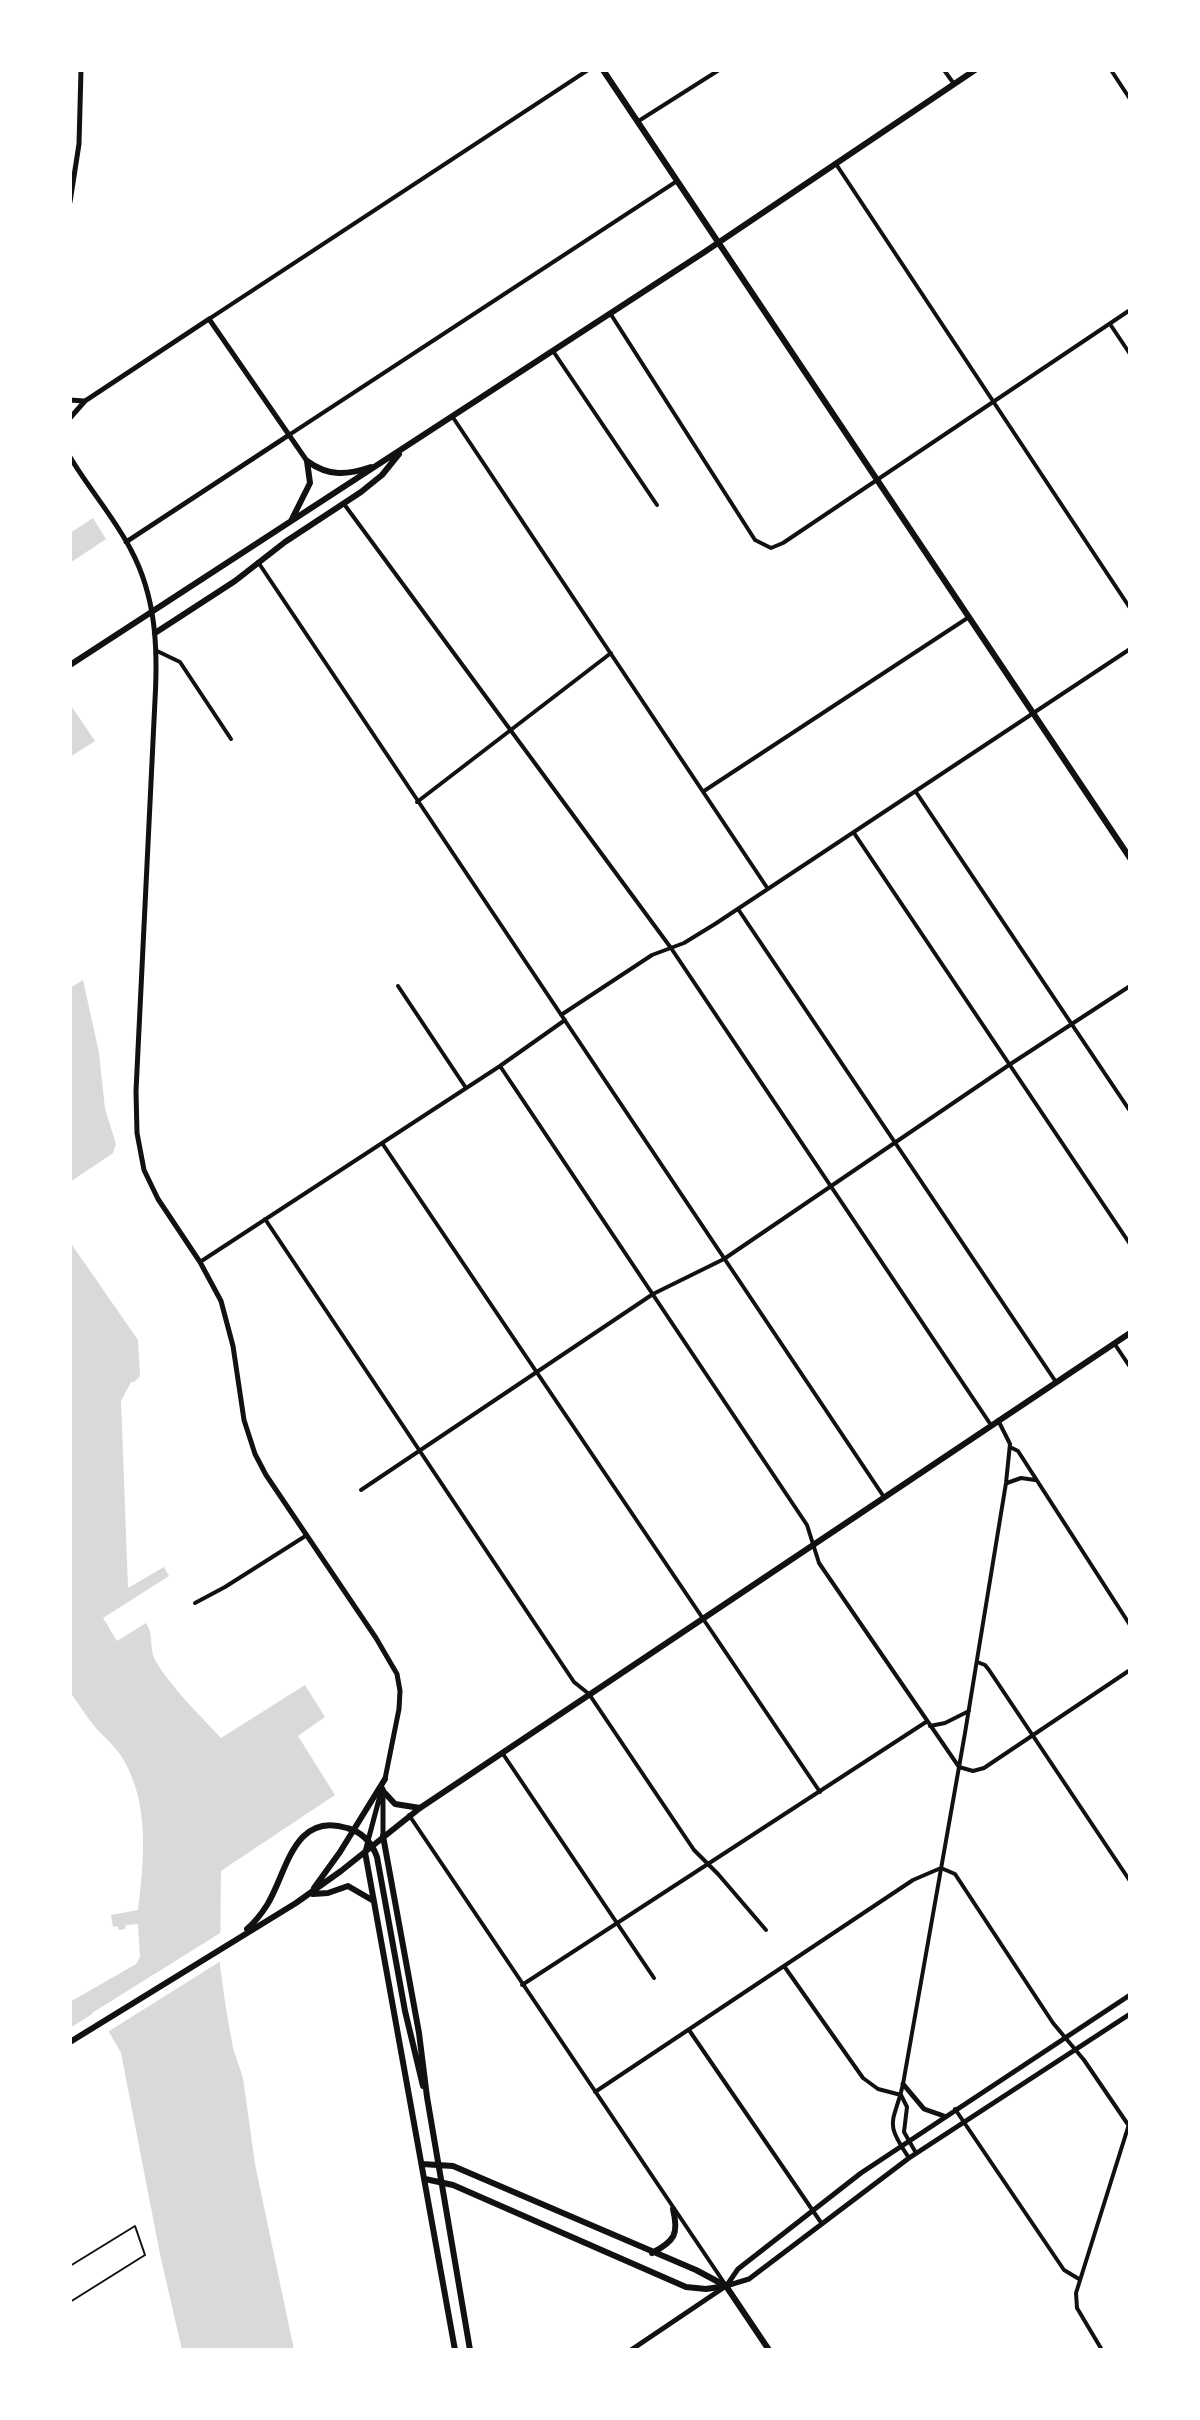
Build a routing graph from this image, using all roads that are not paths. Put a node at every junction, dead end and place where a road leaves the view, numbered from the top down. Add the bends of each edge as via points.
1 (81, 70) edge
2 (588, 70) edge
3 (603, 70) edge
4 (719, 70) edge
5 (944, 70) edge
6 (975, 70) edge
7 (1111, 70) edge
8 (954, 84) junction
9 (1130, 99) edge
10 (637, 122) junction
11 (836, 164) junction
12 (677, 181) junction
13 (70, 202) edge
14 (719, 243) junction
15 (1130, 310) edge
16 (610, 313) junction
17 (209, 319) junction
18 (1110, 324) junction
19 (553, 351) junction
20 (1130, 354) edge
21 (70, 400) edge
22 (993, 400) junction
23 (85, 401) junction
24 (452, 416) junction
25 (70, 418) edge
26 (289, 435) junction
27 (404, 448) junction
28 (70, 457) edge
29 (307, 461) junction
30 (378, 465) junction
31 (877, 479) junction
32 (344, 504) junction
33 (657, 505) dead end
34 (291, 522) junction
35 (126, 542) junction
36 (258, 562) junction
37 (1130, 608) edge
38 (969, 617) junction
39 (155, 633) junction
40 (1130, 649) edge
41 (157, 651) junction
42 (611, 653) junction
43 (70, 665) edge
44 (1033, 714) junction
45 (511, 731) junction
46 (231, 739) dead end
47 (704, 791) junction
48 (916, 792) junction
49 (417, 802) junction
50 (854, 833) junction
51 (1130, 858) edge
52 (768, 889) junction
53 (738, 909) junction
54 (671, 948) junction
55 (398, 986) dead end
56 (1130, 986) edge
57 (563, 1018) junction
58 (1073, 1023) junction
59 (1009, 1065) junction
60 (500, 1066) junction
61 (466, 1088) junction
62 (1130, 1111) edge
63 (382, 1143) junction
64 (894, 1143) junction
65 (832, 1186) junction
66 (265, 1219) junction
67 (1130, 1244) edge
68 (724, 1259) junction
69 (200, 1262) junction
70 (653, 1294) junction
71 (1130, 1333) edge
72 (1114, 1343) junction
73 (1130, 1367) edge
74 (537, 1372) junction
75 (1056, 1382) junction
76 (998, 1420) junction
77 (991, 1425) junction
78 (1010, 1447) junction
79 (419, 1452) junction
80 (1035, 1480) junction
81 (1006, 1483) junction
82 (361, 1490) dead end
83 (884, 1497) junction
84 (307, 1535) junction
85 (813, 1544) junction
86 (195, 1603) dead end
87 (702, 1618) junction
88 (1130, 1625) edge
89 (977, 1662) junction
90 (1130, 1670) edge
91 (589, 1694) junction
92 (969, 1711) junction
93 (928, 1724) junction
94 (1033, 1735) junction
95 (501, 1752) junction
96 (959, 1767) junction
97 (385, 1779) junction
98 (383, 1791) junction
99 (820, 1792) junction
100 (420, 1808) junction
101 (409, 1815) junction
102 (383, 1836) junction
103 (365, 1852) junction
104 (707, 1863) junction
105 (941, 1868) junction
106 (1130, 1881) edge
107 (309, 1894) junction
108 (373, 1901) junction
109 (615, 1922) junction
110 (766, 1930) dead end
111 (240, 1936) junction
112 (784, 1966) junction
113 (654, 1978) dead end
114 (522, 1985) junction
115 (1130, 1995) edge
116 (1130, 2014) edge
117 (689, 2030) junction
118 (1065, 2037) junction
119 (70, 2042) edge
120 (1075, 2050) junction
121 (903, 2084) junction
122 (595, 2092) junction
123 (901, 2095) junction
124 (427, 2097) junction
125 (955, 2109) junction
126 (945, 2116) junction
127 (963, 2122) junction
128 (1129, 2124) edge
129 (908, 2140) junction
130 (900, 2145) junction
131 (916, 2153) junction
132 (909, 2158) junction
133 (422, 2164) junction
134 (439, 2164) junction
135 (425, 2179) junction
136 (441, 2183) junction
137 (673, 2209) junction
138 (812, 2211) junction
139 (822, 2224) junction
140 (652, 2253) junction
141 (70, 2266) edge
142 (1079, 2279) junction
143 (726, 2286) junction
144 (70, 2302) edge
145 (455, 2350) edge
146 (470, 2350) edge
147 (631, 2350) edge
148 (769, 2350) edge
149 (1102, 2350) edge

1 - 13 street via 79,144
2 - 17 street
3 - 10 main road
4 - 10 street
5 - 8 street
6 - 8 main road
7 - 9 street
8 - 11 main road
10 - 12 main road
11 - 14 main road
11 - 22 street
12 - 14 main road
12 - 26 street
14 - 16 main road
14 - 31 main road
15 - 18 street
16 - 19 main road
16 - 31 street via 755,540 765,547 783,543
17 - 23 street
17 - 26 street
18 - 20 street
18 - 22 street
19 - 24 main road
19 - 33 street
21 - 23 street
22 - 31 street
22 - 37 street
23 - 25 street
24 - 27 main road
24 - 42 street
26 - 29 street
26 - 35 street
27 - 30 main road
27 - 32 main road via 382,475
28 - 35 street
29 - 30 main road via 334,474
29 - 34 main road via 310,483
30 - 34 main road
31 - 38 main road
32 - 36 main road
32 - 45 street
34 - 43 main road
35 - 39 street via 148,595
36 - 39 main road
36 - 49 street
38 - 44 main road
38 - 47 street
39 - 41 street
40 - 44 street
41 - 46 street via 180,662
41 - 69 street via 136,1126 148,1181
42 - 45 street
42 - 47 street
44 - 48 street
44 - 51 main road
45 - 49 street
45 - 54 street
47 - 52 street
48 - 50 street
48 - 58 street
49 - 57 street
50 - 52 street
50 - 59 street
52 - 53 street
53 - 54 street
53 - 64 street
54 - 57 street via 652,955
54 - 65 street
55 - 61 street
56 - 58 street
57 - 60 street
57 - 68 street
58 - 59 street
58 - 62 street
59 - 64 street
59 - 67 street
60 - 61 street
60 - 70 street
61 - 63 street
63 - 66 street
63 - 74 street
64 - 65 street
64 - 75 street
65 - 68 street
65 - 77 street
66 - 69 street
66 - 79 street
68 - 70 street
68 - 83 street
69 - 84 street via 228,1323 251,1445
70 - 74 street
70 - 85 street via 807,1525
71 - 72 main road
72 - 73 street
72 - 75 main road
74 - 79 street
74 - 87 street
75 - 76 main road
76 - 77 main road
76 - 78 street
77 - 83 main road
78 - 80 street
78 - 81 street
79 - 82 street
79 - 91 street via 574,1682
80 - 81 street
80 - 88 street
81 - 89 street
83 - 85 main road
84 - 86 street
84 - 97 street via 399,1682
85 - 87 main road
85 - 93 street via 819,1563
87 - 91 main road
87 - 99 street
89 - 92 street
89 - 94 street via 989,1670
90 - 94 street
91 - 95 main road
91 - 104 street
92 - 93 street via 945,1723
92 - 96 street
93 - 96 street
93 - 99 street
94 - 96 street via 984,1768
94 - 106 street
95 - 100 main road
95 - 109 street
96 - 105 street
97 - 98 street
97 - 103 street
97 - 107 main road
98 - 100 main road via 395,1804
98 - 102 street
99 - 104 street
100 - 101 main road
101 - 102 main road
101 - 114 street
102 - 103 main road
102 - 124 main road
103 - 107 main road
103 - 108 main road
104 - 109 street
104 - 110 street
105 - 112 street via 913,1880
105 - 118 street via 955,1874
105 - 121 street
107 - 108 main road via 348,1886
107 - 111 main road
108 - 133 main road
109 - 113 street
109 - 114 street
111 - 119 main road
111 - 124 main road via 268,1904 296,1843 306,1834 337,1826 351,1829 371,1845
112 - 117 street
112 - 123 street via 863,2078
114 - 122 street
115 - 118 street
116 - 120 street
117 - 122 street
117 - 138 street
118 - 120 street
118 - 125 street
120 - 127 street
120 - 128 street
121 - 123 street
121 - 126 street via 924,2109
122 - 137 street
123 - 129 street via 907,2107
123 - 130 street via 892,2129
124 - 134 main road
125 - 126 street
125 - 127 street
126 - 129 street
127 - 131 street
127 - 142 street via 1064,2270
128 - 142 street
129 - 130 street
129 - 131 street
130 - 132 street
130 - 138 street
131 - 132 street
132 - 139 street
133 - 134 main road
133 - 135 main road
134 - 136 main road
134 - 140 main road
135 - 136 main road
135 - 145 main road
136 - 143 main road via 686,2287
136 - 146 main road
137 - 140 main road via 674,2236
137 - 143 street
138 - 139 street
138 - 143 street via 738,2269
139 - 143 street via 749,2279
140 - 143 main road
141 - 144 lane via 135,2226 145,2255
142 - 149 street via 1077,2308
143 - 147 street
143 - 148 main road

